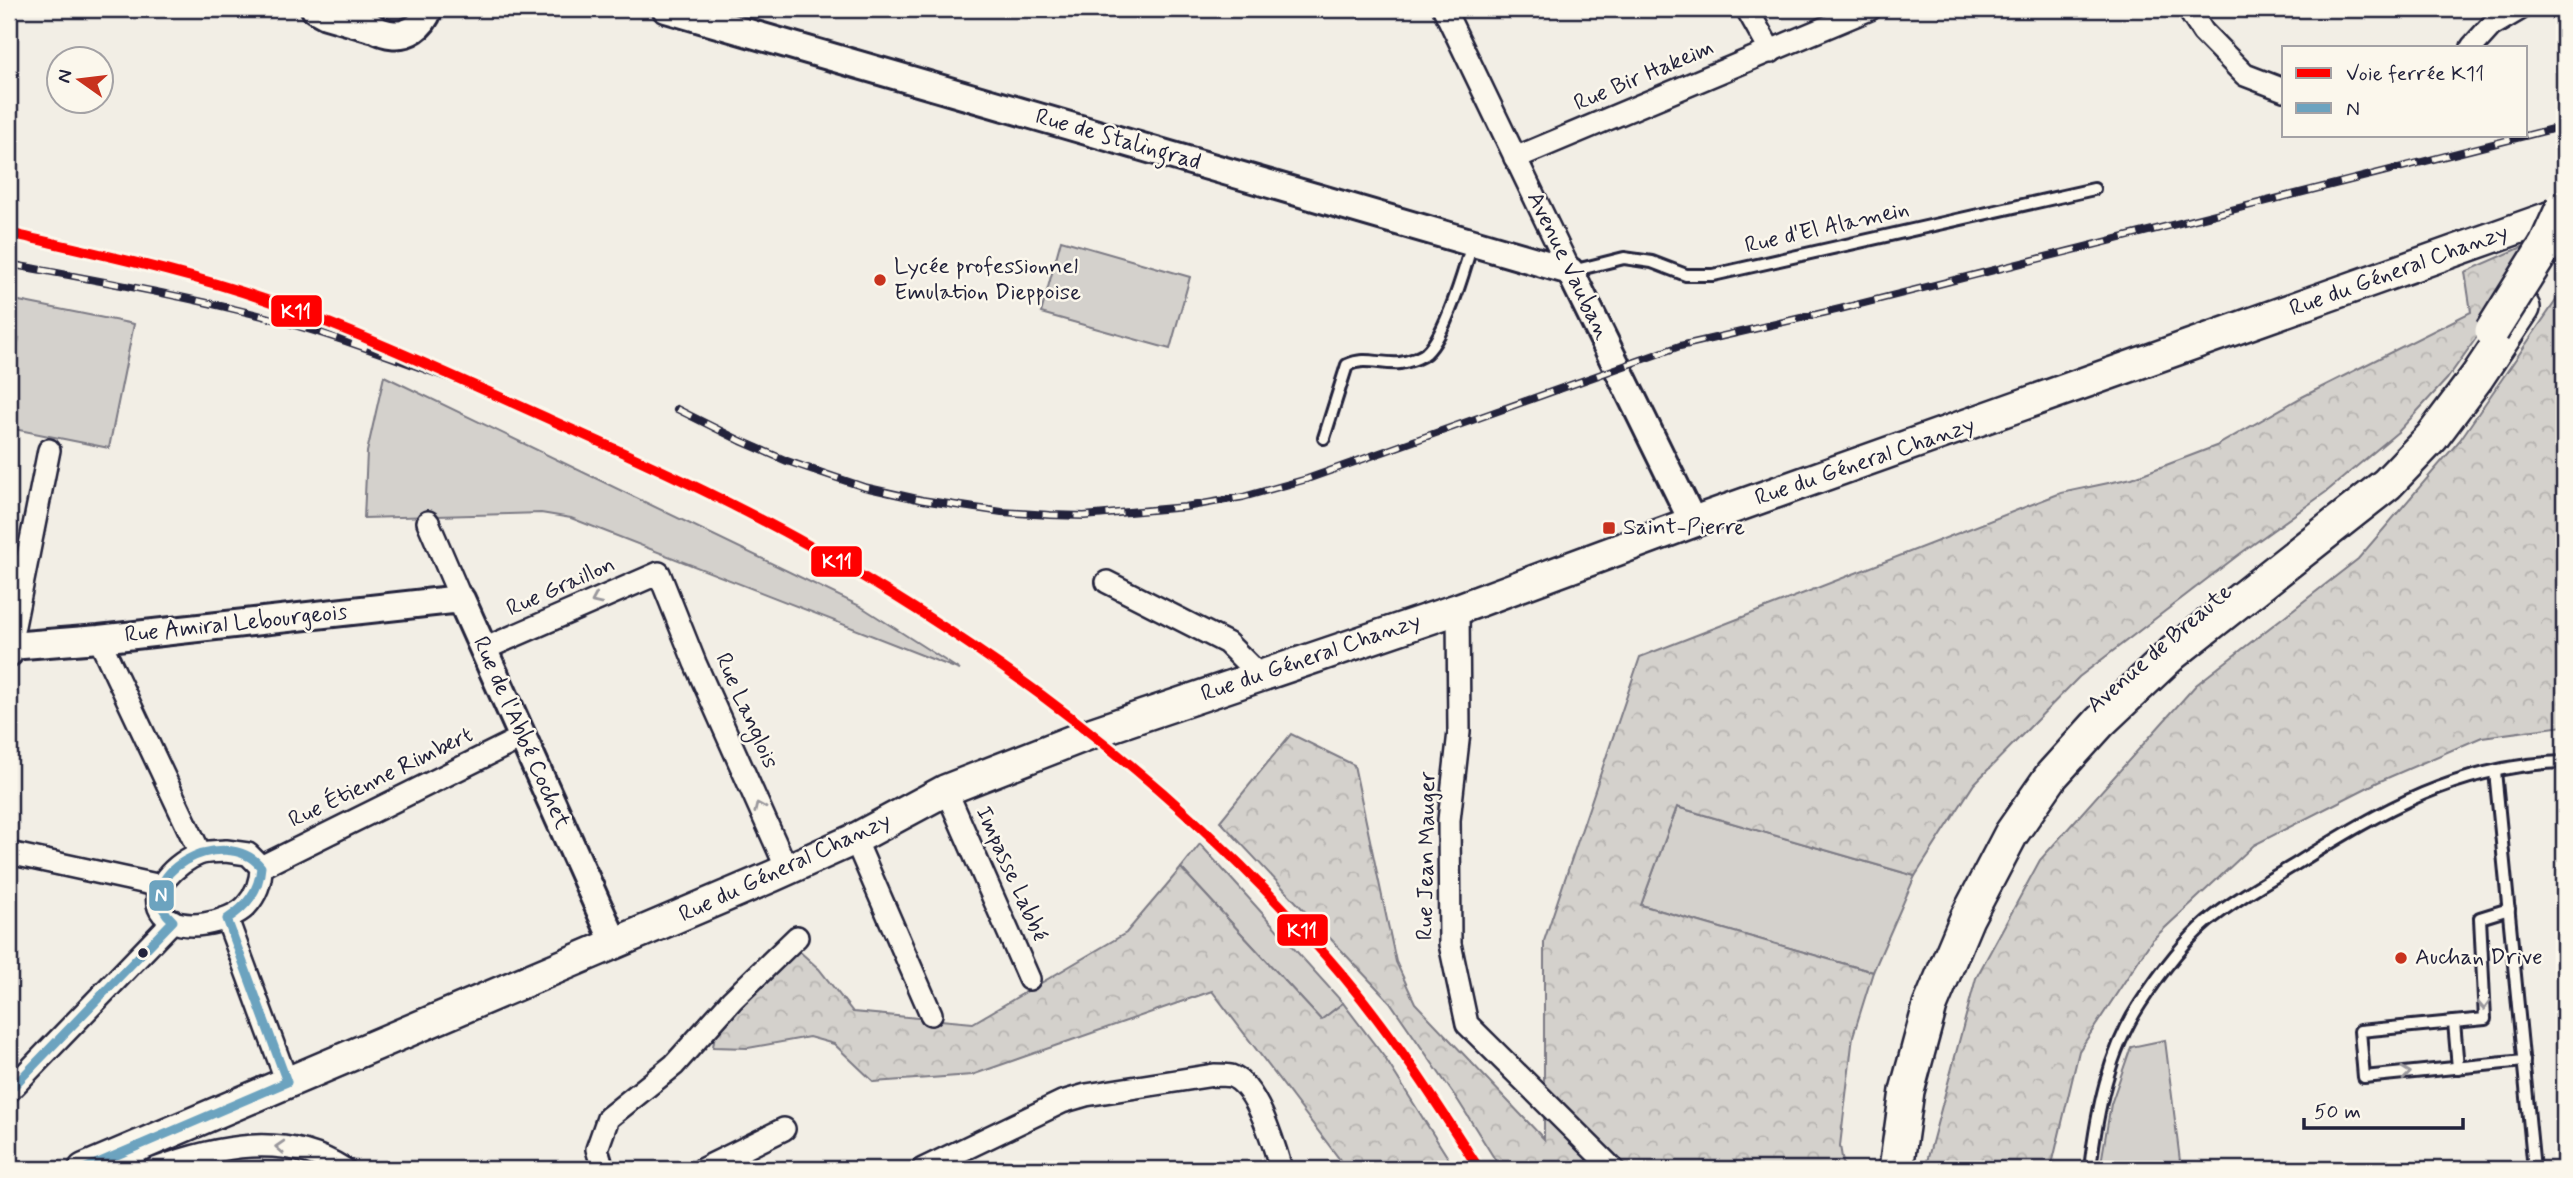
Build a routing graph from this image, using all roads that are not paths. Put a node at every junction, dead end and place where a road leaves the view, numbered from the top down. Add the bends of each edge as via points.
1 (315, 9) edge
2 (429, 9) edge
3 (666, 9) edge
4 (1444, 9) edge
5 (1747, 9) edge
6 (1870, 9) edge
7 (2188, 9) edge
8 (2520, 9) edge
9 (2495, 17) edge
10 (364, 19) edge
11 (2473, 46) edge
12 (1771, 52) junction
13 (2282, 89) edge
14 (1516, 158) junction
15 (2094, 189) dead end
16 (2564, 205) edge
17 (2564, 212) edge
18 (2564, 240) edge
19 (1472, 243) junction
20 (1570, 271) junction
21 (2497, 335) junction
22 (1324, 438) dead end
23 (49, 450) dead end
24 (428, 522) dead end
25 (1692, 522) junction
26 (18, 561) edge
27 (659, 573) joint
28 (1107, 582) dead end
29 (461, 599) junction
30 (1458, 608) junction
31 (99, 639) junction
32 (10, 649) edge
33 (484, 649) junction
34 (1260, 676) junction
35 (523, 737) junction
36 (2564, 762) edge
37 (2495, 771) junction
38 (946, 790) junction
39 (855, 839) junction
40 (9, 853) edge
41 (200, 853) junction
42 (261, 867) junction
43 (787, 869) junction
44 (161, 886) junction
45 (2508, 909) junction
46 (227, 919) junction
47 (173, 921) junction
48 (797, 937) dead end
49 (615, 944) junction
50 (1029, 979) dead end
51 (931, 1014) dead end
52 (2454, 1022) junction
53 (2524, 1061) junction
54 (2458, 1068) junction
55 (287, 1082) junction
56 (9, 1091) edge
57 (785, 1129) dead end
58 (84, 1169) edge
59 (155, 1169) edge
60 (344, 1169) edge
61 (603, 1169) edge
62 (703, 1169) edge
63 (923, 1169) edge
64 (1281, 1169) edge
65 (1613, 1169) edge
66 (1879, 1169) edge
67 (1896, 1169) edge
68 (2090, 1169) edge
69 (2534, 1169) edge

1 - 10 street via 326,15
2 - 10 street via 419,25 396,35 383,34
3 - 19 street, Rue de Stalingrad
4 - 14 street, Avenue Vauban
5 - 12 street
6 - 12 street, Rue Bir Hakeim
7 - 13 street via 2203,32 2245,75
8 - 9 street
9 - 11 street
12 - 14 street, Rue Bir Hakeim
14 - 20 street, Avenue Vauban
15 - 20 lane, Rue d'El Alamein via 1713,275 1686,275 1652,262 1624,258
16 - 21 main road, Avenue de Breaute, bridge
17 - 25 main road, Rue du Géneral Chanzy
18 - 21 main road, Avenue de Breaute via 2544,276
19 - 20 street, Rue de Stalingrad
19 - 22 lane via 1437,340 1424,355 1401,363 1366,360 1347,365
20 - 25 street, Avenue Vauban
21 - 66 main road, Avenue de Breaute via 2410,438 2353,490 2132,668 2050,754 2004,818 1953,909 1917,997 1893,1078
21 - 67 main road, Avenue de Breaute via 2477,377 2432,437 2386,484 2172,653 2052,775 2011,834 1967,918 1930,1006 1907,1091
23 - 26 street
24 - 29 street, Rue de l'Abbé Cochet
25 - 30 main road, Rue du Géneral Chanzy
26 - 32 street
27 -> 33 street, Rue Graillon
43 -> 27 street, Rue Langlois
28 - 34 street via 1227,643
29 - 31 street, Rue Amiral Lebourgeois
29 - 33 street, Rue de l'Abbé Cochet
30 - 34 main road, Rue du Géneral Chanzy
30 - 65 street, Rue Jean Mauger via 1459,732 1450,820 1450,944 1467,1024
31 - 32 street, Rue Amiral Lebourgeois
31 - 41 street
33 - 35 street, Rue de l'Abbé Cochet
34 - 38 main road, Rue du Géneral Chanzy
35 - 42 street, Rue Étienne Rimbert
35 - 49 street, Rue de l'Abbé Cochet
36 - 37 lane
37 - 45 lane
37 - 68 lane via 2415,796 2354,828 2230,906 2186,942 2125,1031 2099,1105
38 - 39 main road, Rue du Géneral Chanzy
38 - 50 street, Impasse Labbé
39 - 43 main road, Rue du Géneral Chanzy
39 - 51 street
40 - 44 street
41 - 42 street via 248,854
41 - 44 street via 180,865
42 - 46 street via 255,894 245,908
43 - 49 main road, Rue du Géneral Chanzy
44 - 47 street via 158,904 163,915
45 -> 52 lane via 2480,918 2485,1019
45 - 53 lane
46 - 47 street via 187,925
46 - 55 street
47 - 56 street
48 - 61 street via 674,1065 608,1118 597,1149
49 - 55 main road, Rue du Géneral Chanzy
52 - 54 lane
52 -> 54 lane via 2360,1031 2364,1077
53 - 54 lane
53 - 69 lane
55 - 58 main road, Rue du Géneral Chanzy
57 - 62 street
60 -> 59 street via 325,1157 290,1147 244,1146 198,1153
63 - 64 street via 1062,1102 1214,1075 1232,1077 1244,1085 1256,1102

